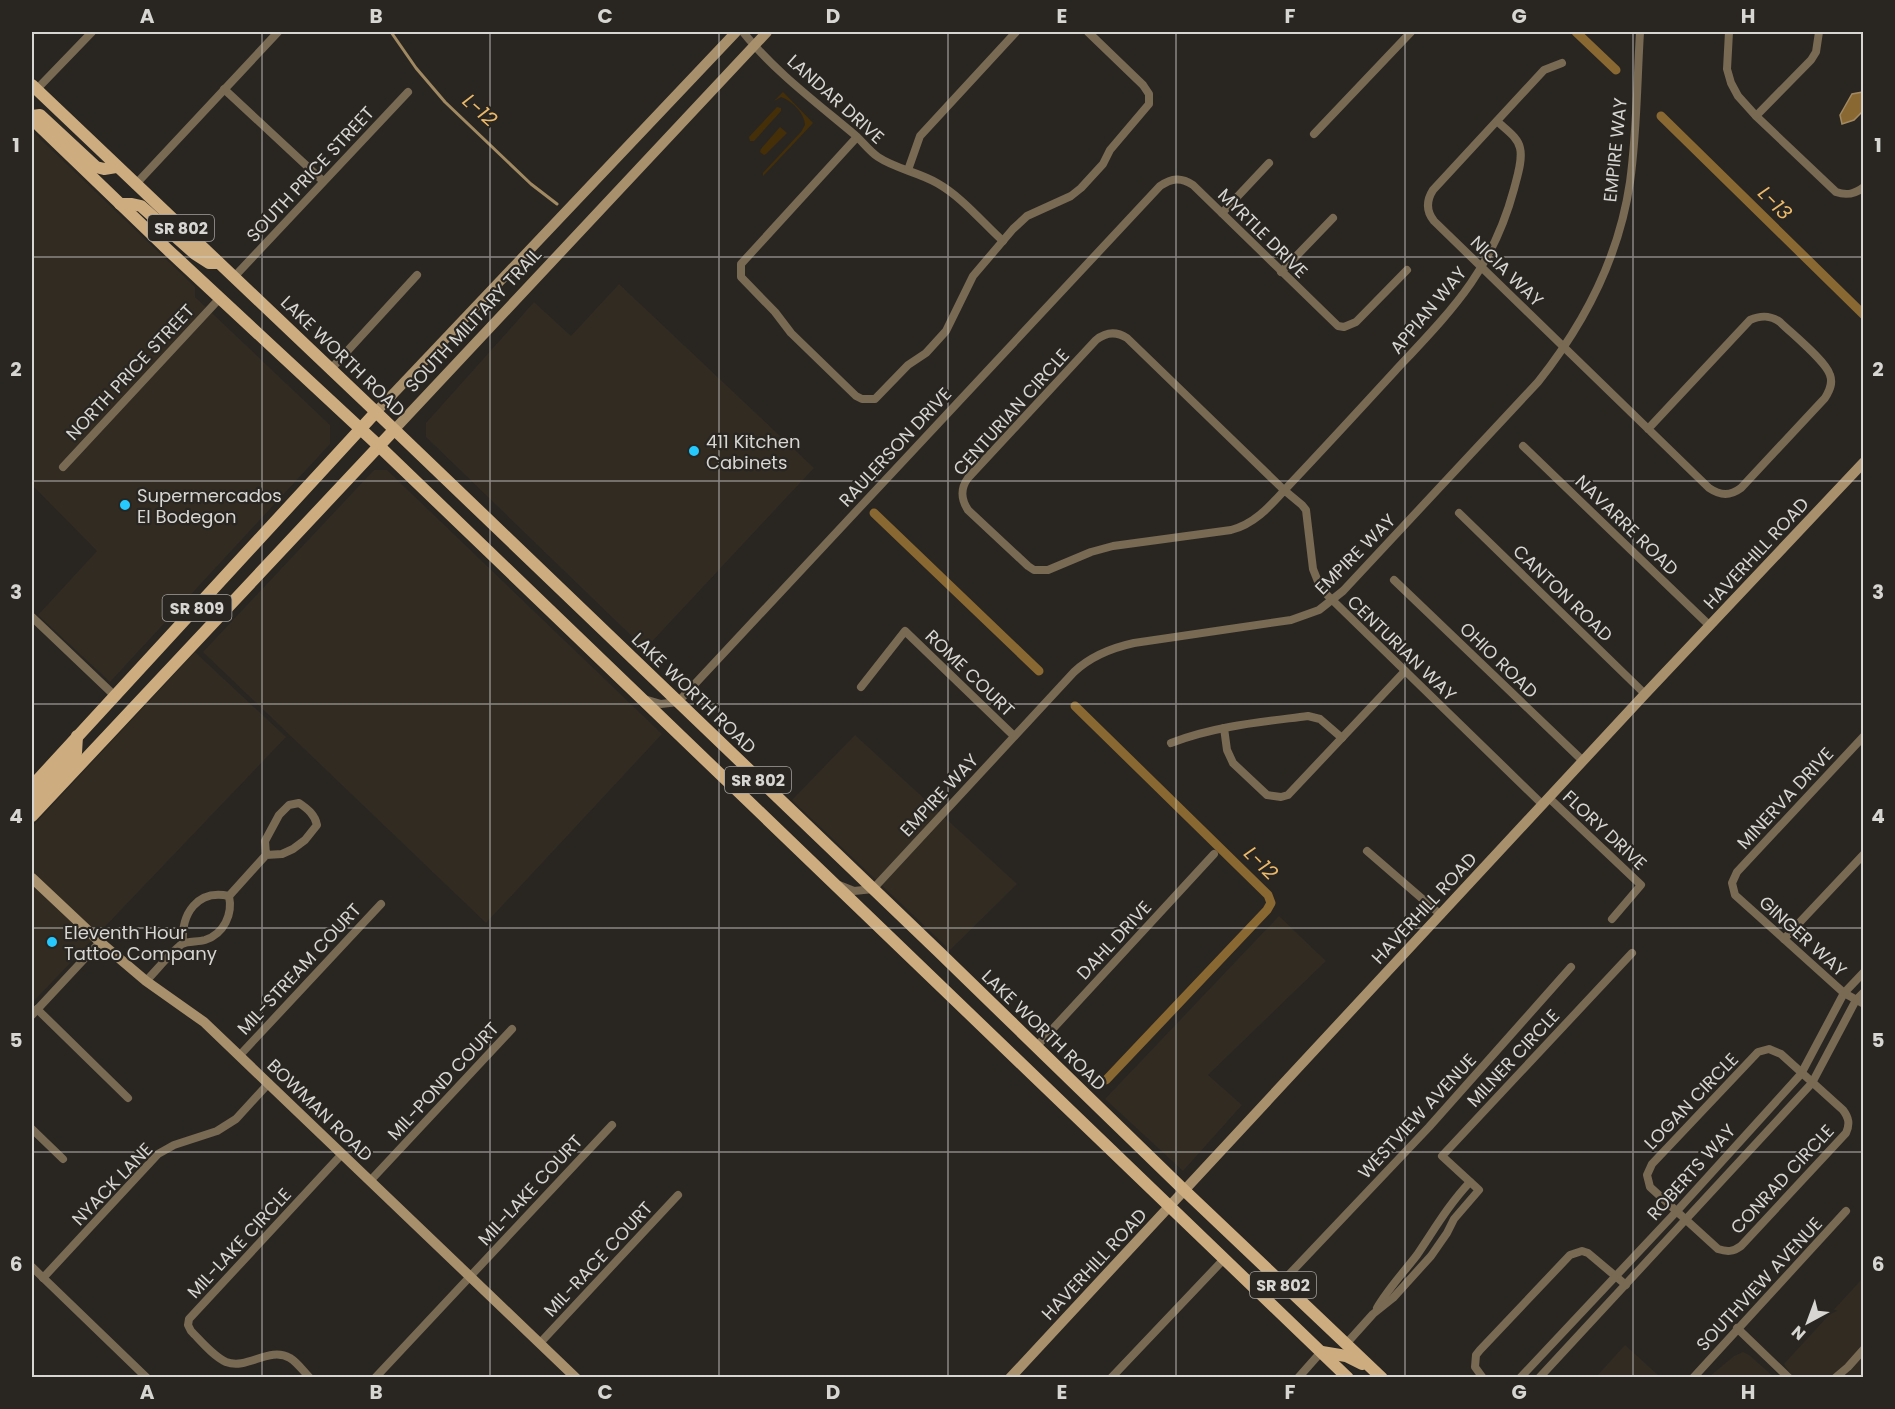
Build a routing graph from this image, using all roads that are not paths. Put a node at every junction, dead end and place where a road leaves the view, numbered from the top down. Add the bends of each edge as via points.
1 (92, 32) edge
2 (278, 32) edge
3 (736, 32) edge
4 (743, 32) edge
5 (766, 32) edge
6 (1016, 32) edge
7 (1088, 32) edge
8 (1411, 32) edge
9 (1640, 32) edge
10 (1729, 32) edge
11 (1819, 32) edge
12 (754, 45) junction
13 (1562, 63) dead end
14 (224, 89) junction
15 (408, 92) dead end
16 (36, 93) edge
17 (1756, 116) junction
18 (32, 117) edge
19 (1497, 121) junction
20 (1314, 134) dead end
21 (857, 137) junction
22 (1269, 163) dead end
23 (116, 167) junction
24 (908, 170) junction
25 (323, 181) junction
26 (135, 185) junction
27 (1160, 186) joint
28 (1863, 187) edge
29 (120, 204) junction
30 (1222, 213) junction
31 (1334, 218) dead end
32 (1003, 241) junction
33 (219, 263) junction
34 (1482, 268) junction
35 (1407, 270) dead end
36 (1281, 272) junction
37 (417, 275) dead end
38 (234, 277) junction
39 (220, 298) junction
40 (1564, 348) junction
41 (330, 370) junction
42 (376, 412) junction
43 (361, 429) junction
44 (1648, 429) junction
45 (394, 430) junction
46 (379, 446) junction
47 (1523, 446) dead end
48 (1863, 462) edge
49 (63, 467) dead end
50 (1284, 490) junction
51 (1459, 513) dead end
52 (1394, 580) dead end
53 (1332, 601) junction
54 (32, 617) edge
55 (188, 618) junction
56 (1710, 626) junction
57 (1405, 671) junction
58 (861, 687) dead end
59 (1646, 694) junction
60 (115, 696) junction
61 (642, 698) junction
62 (678, 702) junction
63 (1224, 728) junction
64 (77, 736) junction
65 (1014, 736) junction
66 (1863, 736) edge
67 (1342, 738) junction
68 (102, 740) junction
69 (1171, 743) dead end
70 (1583, 762) junction
71 (32, 786) edge
72 (32, 801) edge
73 (1546, 801) junction
74 (32, 816) edge
75 (1367, 851) dead end
76 (1214, 854) dead end
77 (1863, 854) edge
78 (266, 855) junction
79 (32, 878) edge
80 (832, 882) junction
81 (1732, 883) joint
82 (873, 889) junction
83 (229, 896) junction
84 (381, 904) dead end
85 (1441, 915) junction
86 (1612, 919) dead end
87 (1784, 939) junction
88 (100, 942) junction
89 (183, 943) junction
90 (1632, 953) dead end
91 (1571, 967) dead end
92 (1863, 972) edge
93 (146, 981) junction
94 (1863, 992) edge
95 (1844, 993) junction
96 (1860, 1002) edge
97 (34, 1012) edge
98 (512, 1029) dead end
99 (1036, 1047) junction
100 (240, 1055) junction
101 (1801, 1074) junction
102 (269, 1083) junction
103 (1812, 1083) junction
104 (128, 1098) dead end
105 (612, 1125) dead end
106 (32, 1129) edge
107 (342, 1154) junction
108 (63, 1160) dead end
109 (370, 1181) junction
110 (1470, 1182) junction
111 (1185, 1191) junction
112 (678, 1195) dead end
113 (1170, 1207) junction
114 (1846, 1211) dead end
115 (1677, 1212) junction
116 (1685, 1220) junction
117 (1225, 1258) junction
118 (32, 1267) edge
119 (470, 1276) junction
120 (1616, 1276) junction
121 (44, 1278) junction
122 (1281, 1283) junction
123 (1626, 1285) junction
124 (1373, 1314) junction
125 (1737, 1328) junction
126 (540, 1343) junction
127 (1346, 1344) junction
128 (1863, 1349) edge
129 (1322, 1352) junction
130 (1372, 1368) junction
131 (147, 1377) edge
132 (310, 1377) edge
133 (375, 1377) edge
134 (576, 1377) edge
135 (1010, 1377) edge
136 (1112, 1377) edge
137 (1298, 1377) edge
138 (1348, 1377) edge
139 (1382, 1377) edge
140 (1483, 1377) edge
141 (1520, 1377) edge
142 (1539, 1377) edge
143 (1693, 1377) edge
144 (1789, 1377) edge
145 (1835, 1377) edge

1 - 16 street
2 - 14 street
3 - 42 street, SOUTH MILITARY TRAIL
4 - 12 street, LANDAR DRIVE
5 - 12 street, SOUTH MILITARY TRAIL
6 - 24 street via 920,136
7 - 32 street via 1143,85 1149,94 1149,104 1081,188 1028,216
8 - 20 street
9 - 40 street, EMPIRE WAY via 1633,154 1623,215 1594,297
10 - 17 street via 1727,61 1731,83
11 - 17 street via 1811,60
12 - 21 street, LANDAR DRIVE
12 - 45 street, SOUTH MILITARY TRAIL
13 - 19 street, NICIA WAY via 1544,70
14 - 25 street
14 - 26 street
15 - 25 street, SOUTH PRICE STREET
16 - 23 main road, LAKE WORTH ROAD / SR 802
17 - 28 street via 1836,192 1850,194
18 - 23 main road via 40,115 96,167
18 - 29 main road, SR 802
19 - 34 street, APPIAN WAY via 1518,142 1521,155 1506,217
19 - 34 street, NICIA WAY via 1432,190 1427,202 1434,221
21 - 24 street, LANDAR DRIVE via 881,159
21 - 32 street via 741,264 740,270 741,277 791,333 856,396 874,399 946,331 973,276
22 - 30 street
23 - 26 main road, LAKE WORTH ROAD / SR 802
24 - 32 street, LANDAR DRIVE via 942,186
25 - 38 street, SOUTH PRICE STREET
26 - 33 main road, LAKE WORTH ROAD / SR 802
27 - 30 street, MYRTLE DRIVE via 1174,179 1187,181
27 - 62 street, RAULERSON DRIVE
29 - 33 main road via 141,206 195,254 208,263
29 - 39 main road, SR 802
30 - 36 street, MYRTLE DRIVE
31 - 36 street
33 - 38 main road, LAKE WORTH ROAD / SR 802
34 - 40 street, NICIA WAY
34 - 50 street, APPIAN WAY via 1456,305
35 - 36 street, MYRTLE DRIVE via 1356,322 1344,327 1338,326
37 - 41 street
38 - 41 main road, LAKE WORTH ROAD / SR 802
39 - 43 main road, SR 802
39 - 49 street, NORTH PRICE STREET
40 - 44 street, NICIA WAY
40 - 53 street, EMPIRE WAY via 1538,382
41 - 42 main road, LAKE WORTH ROAD / SR 802
42 - 43 main road, SOUTH MILITARY TRAIL / SR 809
42 - 45 main road, LAKE WORTH ROAD / SR 802
43 - 46 main road, SR 802
43 - 55 main road, SOUTH MILITARY TRAIL / SR 809
44 - 44 street, NICIA WAY via 1750,320 1763,316 1780,322 1831,378 1829,392 1741,488 1729,494 1709,488
45 - 46 main road, SOUTH MILITARY TRAIL / SR 809
45 - 62 main road, LAKE WORTH ROAD / SR 802
46 - 61 main road, SR 802
46 - 68 main road, SOUTH MILITARY TRAIL / SR 809
47 - 56 street, NAVARRE ROAD
48 - 56 street, HAVERHILL ROAD
50 - 50 street, CENTURIAN CIRCLE via 1127,338 1108,333 1096,340 968,478 962,497 968,510 1028,567 1041,571 1113,546 1239,528 1258,517
50 - 53 street, CENTURIAN WAY via 1306,510 1314,576
51 - 59 street, CANTON ROAD
52 - 70 street, OHIO ROAD
53 - 57 street, CENTURIAN WAY
53 - 65 street, EMPIRE WAY via 1291,621 1134,643 1105,651 1079,667
54 - 60 street
55 - 60 main road, SOUTH MILITARY TRAIL / SR 809
55 - 68 main road via 185,642 103,730
56 - 59 street, HAVERHILL ROAD
57 - 67 street
57 - 73 street, CENTURIAN WAY
58 - 65 street, ROME COURT via 905,631
59 - 70 street, HAVERHILL ROAD
60 - 64 main road, SOUTH MILITARY TRAIL / SR 809
61 - 62 street via 661,704
61 - 80 main road, SR 802
62 - 82 main road, LAKE WORTH ROAD / SR 802
63 - 67 street via 1308,716 1320,719
63 - 67 street via 1233,763 1274,797 1294,790
63 - 69 street
64 - 71 main road, SOUTH MILITARY TRAIL / SR 809
64 - 72 main road via 76,753
65 - 82 street, EMPIRE WAY
66 - 81 street, MINERVA DRIVE via 1737,872
68 - 74 main road, SOUTH MILITARY TRAIL / SR 809
70 - 73 street, HAVERHILL ROAD
73 - 85 street, HAVERHILL ROAD
73 - 86 street, FLORY DRIVE via 1641,885
75 - 85 street
76 - 99 street, DAHL DRIVE
77 - 87 street
78 - 78 street via 282,854 305,840 317,825 312,813 299,803 289,805 270,828 265,841
78 - 83 street
79 - 88 street, BOWMAN ROAD
80 - 82 street via 854,891
80 - 113 main road, SR 802
81 - 87 street, GINGER WAY via 1735,895
82 - 99 main road, LAKE WORTH ROAD / SR 802
83 - 89 street via 231,907 218,932 207,940
83 - 89 street via 219,894 195,903 182,930
84 - 100 street, MIL-STREAM COURT
85 - 111 street, HAVERHILL ROAD
87 - 95 street, GINGER WAY
88 - 93 street, BOWMAN ROAD
88 - 97 street
89 - 93 street
90 - 110 street, MILNER CIRCLE via 1442,1156
91 - 122 street, WESTVIEW AVENUE via 1429,1127
92 - 95 street, ROBERTS WAY
93 - 100 street, BOWMAN ROAD via 204,1022
94 - 96 street, ROBERTS WAY
95 - 96 street, GINGER WAY
95 - 101 street, ROBERTS WAY
96 - 103 street, ROBERTS WAY
97 - 104 street
98 - 109 street, MIL-POND COURT
99 - 111 main road, LAKE WORTH ROAD / SR 802
100 - 102 street, BOWMAN ROAD
101 - 103 street, CONRAD CIRCLE
101 - 115 street, ROBERTS WAY
101 - 115 street, LOGAN CIRCLE via 1776,1050 1758,1052 1652,1164 1647,1175 1650,1187
102 - 107 street, BOWMAN ROAD
102 - 121 street, NYACK LANE via 236,1119 217,1131 174,1144 158,1154
103 - 116 street, ROBERTS WAY
103 - 116 street, CONRAD CIRCLE via 1847,1115 1846,1133 1736,1250 1718,1249
105 - 119 street, MIL-LAKE COURT
106 - 108 street
107 - 109 street, BOWMAN ROAD
107 - 132 street, MIL-LAKE CIRCLE via 189,1319 188,1325 224,1361 243,1364 279,1354 291,1359
109 - 119 street, BOWMAN ROAD
110 - 124 street, MILNER CIRCLE via 1447,1208
110 - 124 street, MILNER CIRCLE via 1479,1190 1454,1219 1431,1256
111 - 113 street, HAVERHILL ROAD
111 - 122 main road, LAKE WORTH ROAD / SR 802
112 - 126 street, MIL-RACE COURT
113 - 117 main road, SR 802
113 - 135 street, HAVERHILL ROAD
114 - 125 street, SOUTHVIEW AVENUE
115 - 116 street, CONRAD CIRCLE
115 - 120 street, ROBERTS WAY
116 - 123 street, ROBERTS WAY
117 - 129 main road, SR 802
117 - 136 street
118 - 121 street
119 - 126 street, BOWMAN ROAD
119 - 133 street
120 - 123 street
120 - 140 street via 1588,1253 1570,1255 1479,1350 1474,1361
120 - 141 street, ROBERTS WAY
121 - 131 street
122 - 127 main road, LAKE WORTH ROAD / SR 802
123 - 142 street, ROBERTS WAY
124 - 127 street, MILNER CIRCLE
125 - 143 street, SOUTHVIEW AVENUE
125 - 144 street
126 - 134 street, BOWMAN ROAD
127 - 130 main road, LAKE WORTH ROAD / SR 802
128 - 145 street
129 - 130 main road via 1346,1356
129 - 137 street
129 - 138 main road, SR 802
130 - 139 main road, LAKE WORTH ROAD / SR 802

